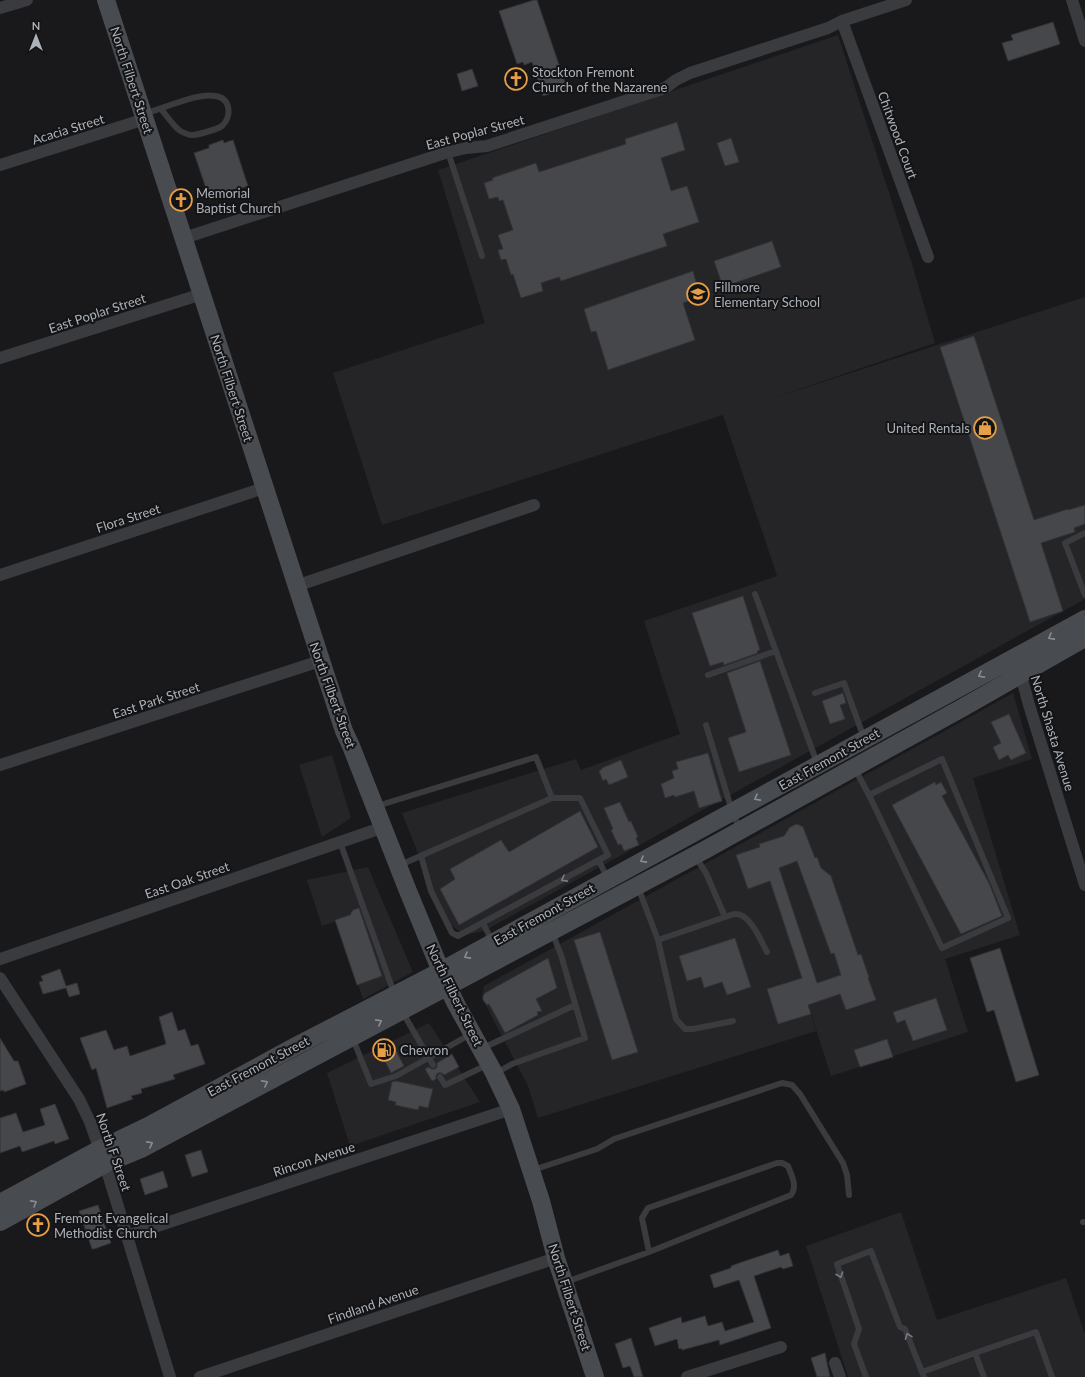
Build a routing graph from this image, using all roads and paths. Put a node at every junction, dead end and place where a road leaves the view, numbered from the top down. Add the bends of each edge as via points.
1 (27, 0) edge
2 (106, 0) edge
3 (906, 0) edge
4 (1072, 0) edge
5 (0, 8) edge
6 (842, 21) junction
7 (1085, 41) edge
8 (161, 109) junction
9 (144, 117) junction
10 (448, 152) junction
11 (0, 165) edge
12 (184, 238) junction
13 (482, 256) dead end
14 (928, 257) dead end
15 (202, 294) junction
16 (0, 358) edge
17 (264, 488) junction
18 (534, 505) dead end
19 (1085, 533) edge
20 (0, 575) edge
21 (296, 586) junction
22 (755, 594) dead end
23 (1085, 595) edge
24 (1085, 619) edge
25 (1085, 638) edge
26 (776, 651) junction
27 (1015, 656) junction
28 (320, 661) junction
29 (1021, 674) junction
30 (708, 675) dead end
31 (815, 693) dead end
32 (706, 725) dead end
33 (864, 739) junction
34 (0, 765) edge
35 (818, 765) junction
36 (854, 767) junction
37 (869, 795) junction
38 (552, 798) junction
39 (375, 806) junction
40 (732, 812) junction
41 (384, 827) junction
42 (740, 830) junction
43 (340, 842) junction
44 (694, 855) junction
45 (421, 856) junction
46 (599, 860) junction
47 (398, 865) junction
48 (637, 885) junction
49 (1085, 885) edge
50 (612, 888) junction
51 (725, 917) junction
52 (483, 923) junction
53 (552, 930) junction
54 (658, 940) junction
55 (497, 950) junction
56 (767, 952) dead end
57 (0, 960) edge
58 (0, 978) edge
59 (444, 978) junction
60 (398, 1002) junction
61 (575, 1005) junction
62 (733, 1021) dead end
63 (348, 1029) junction
64 (472, 1033) junction
65 (429, 1057) junction
66 (488, 1062) junction
67 (433, 1065) dead end
68 (440, 1077) dead end
69 (511, 1109) junction
70 (102, 1157) junction
71 (530, 1171) junction
72 (849, 1195) dead end
73 (0, 1203) edge
74 (0, 1222) edge
75 (127, 1236) junction
76 (649, 1252) junction
77 (556, 1258) junction
78 (565, 1282) junction
79 (781, 1347) dead end
80 (975, 1353) junction
81 (835, 1363) dead end
82 (923, 1375) edge
83 (170, 1377) edge
84 (200, 1377) edge
85 (595, 1377) edge
86 (687, 1377) edge
87 (840, 1377) edge
88 (866, 1377) edge
89 (984, 1377) edge
90 (1052, 1377) edge

1 - 5 street
2 - 9 main road, North Filbert Street
3 - 6 street, East Poplar Street
4 - 7 street
6 - 10 street, East Poplar Street via 828,28 690,73 664,88 487,146
6 - 14 street, Chitwood Court
8 - 8 lane via 187,100 216,96 224,99 228,106 228,118 221,127 191,135 179,131
8 - 9 lane
9 - 11 street, Acacia Street
9 - 12 main road, North Filbert Street
10 - 12 street, East Poplar Street
10 - 13 lane
12 - 15 main road, North Filbert Street
15 - 16 street, East Poplar Street
15 - 17 main road, North Filbert Street
17 - 20 street, Flora Street
17 - 21 main road, North Filbert Street
18 - 21 street
19 - 23 lane via 1065,543
21 - 28 main road, North Filbert Street
22 - 26 lane
24 -> 27 main road, East Fremont Street
25 - 29 main road, East Fremont Street
26 - 30 lane
26 - 35 lane
27 - 29 street, North Shasta Avenue
27 -> 33 main road, East Fremont Street
28 - 34 street, East Park Street
28 - 39 main road, North Filbert Street via 344,731
29 - 36 main road, East Fremont Street
29 - 49 street, North Shasta Avenue
31 - 33 lane via 844,683
32 - 40 lane
33 - 35 main road, East Fremont Street
35 -> 40 main road, East Fremont Street
36 - 37 lane
36 - 42 main road, East Fremont Street
37 - 37 lane via 942,948 1008,918 942,759
38 - 39 lane via 536,757
38 - 45 lane
38 - 46 lane via 580,798 608,855
39 - 41 main road, North Filbert Street
40 - 42 lane
40 -> 50 main road, East Fremont Street
41 - 43 street, East Oak Street
41 - 47 main road, North Filbert Street
42 - 44 main road, East Fremont Street
43 - 57 street, East Oak Street
43 - 60 lane
44 - 48 main road, East Fremont Street
44 - 51 lane via 706,873
45 - 47 lane
45 - 52 lane via 431,891 452,933 458,936
46 - 50 lane
46 -> 52 lane
47 - 59 main road, North Filbert Street
48 - 50 main road, East Fremont Street
48 - 54 lane
50 - 53 main road, East Fremont Street
50 - 55 main road, East Fremont Street
51 - 54 lane
51 - 56 lane via 736,914 746,918
52 - 55 lane
53 - 55 main road, East Fremont Street
53 - 61 lane
54 - 62 lane via 676,1019 685,1029
55 - 59 main road, East Fremont Street
58 - 70 street, North F Street via 79,1099
59 - 60 main road, East Fremont Street
59 - 64 main road, North Filbert Street
60 - 63 main road, East Fremont Street
60 - 65 lane
61 - 66 lane
61 - 66 lane via 585,1038 512,1064
63 - 65 lane via 371,1084 396,1076
63 - 70 main road, East Fremont Street via 141,1149
64 - 65 lane
64 - 66 main road, North Filbert Street
65 - 67 lane
66 - 68 lane via 445,1085
66 - 69 main road, North Filbert Street
69 - 71 main road, North Filbert Street
69 - 75 street, Rincon Avenue
70 - 73 main road, East Fremont Street
74 -> 70 main road, East Fremont Street
70 - 75 street, North F Street
71 - 72 lane via 782,1083 792,1085 800,1094 836,1151 847,1175
71 - 77 main road, North Filbert Street
75 - 83 street, North F Street
76 - 76 lane via 791,1196 795,1186 788,1166 777,1163 648,1208 642,1218
76 - 78 lane
77 - 78 main road, North Filbert Street
77 - 84 street, Findland Avenue
78 - 85 main road, North Filbert Street
79 - 86 street
80 - 82 lane
80 - 89 lane
80 - 90 lane via 1036,1332
81 - 87 street
82 -> 88 lane via 905,1329 900,1327 871,1251 836,1264 859,1329 854,1344

